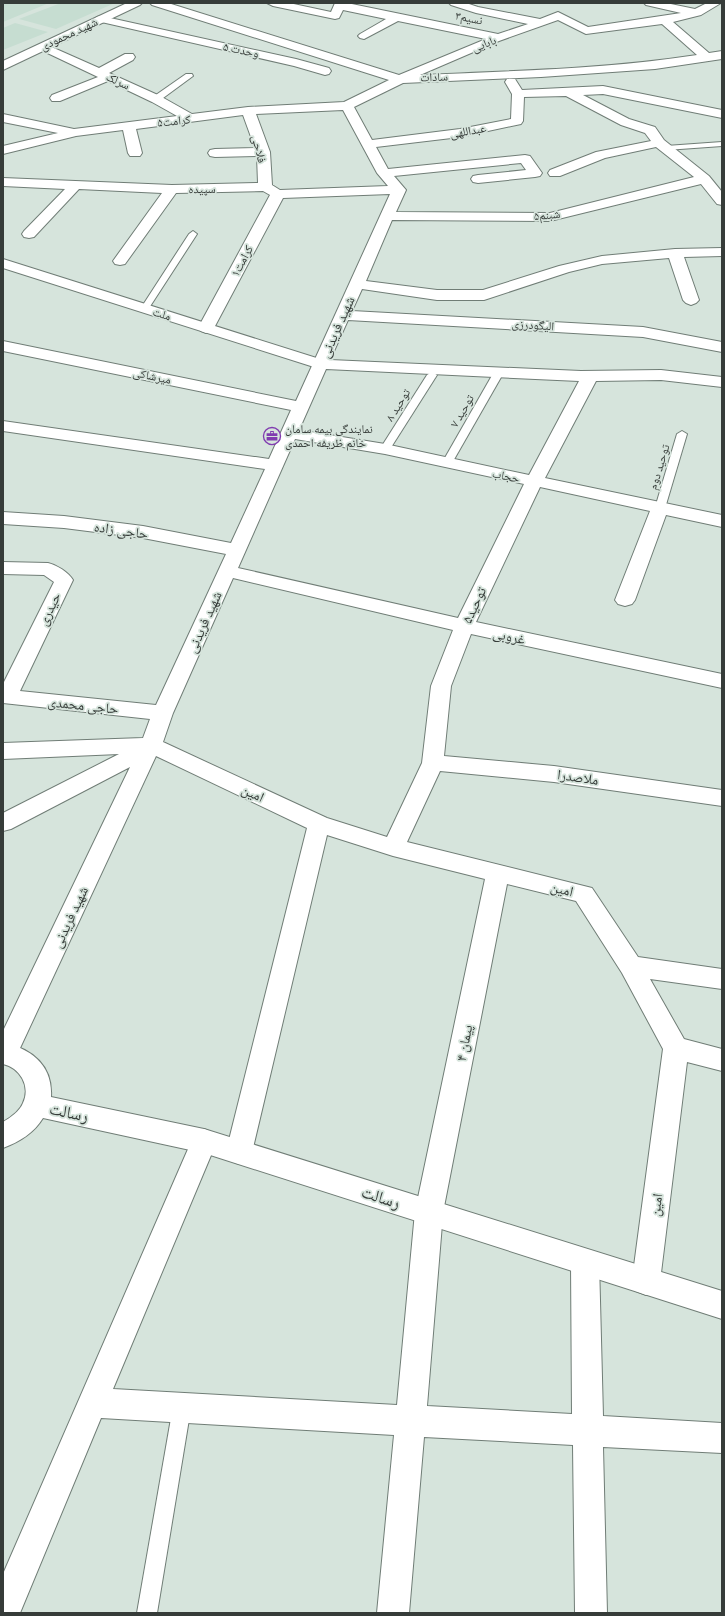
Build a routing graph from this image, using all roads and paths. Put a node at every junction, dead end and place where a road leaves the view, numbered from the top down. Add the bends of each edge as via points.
1 (136, 3) edge
2 (156, 3) edge
3 (273, 3) edge
4 (455, 3) edge
5 (650, 3) edge
6 (715, 3) edge
7 (341, 5) edge
8 (558, 9) edge
9 (697, 13) junction
10 (397, 17) junction
11 (101, 19) junction
12 (665, 20) junction
13 (541, 23) junction
14 (364, 36) dead end
15 (500, 38) junction
16 (43, 47) junction
17 (722, 55) edge
18 (129, 57) dead end
19 (706, 57) junction
20 (3, 66) edge
21 (334, 74) dead end
22 (506, 74) junction
23 (104, 75) junction
24 (188, 76) dead end
25 (400, 78) junction
26 (365, 83) dead end
27 (380, 88) junction
28 (568, 92) junction
29 (518, 94) junction
30 (56, 98) dead end
31 (156, 99) junction
32 (347, 106) junction
33 (248, 111) junction
34 (722, 114) edge
35 (3, 118) edge
36 (192, 119) junction
37 (129, 126) junction
38 (76, 132) junction
39 (3, 138) edge
40 (36, 142) junction
41 (368, 144) junction
42 (722, 144) edge
43 (663, 145) junction
44 (3, 150) edge
45 (263, 152) junction
46 (135, 153) dead end
47 (215, 153) dead end
48 (384, 173) junction
49 (555, 173) dead end
50 (478, 179) dead end
51 (704, 179) junction
52 (3, 182) edge
53 (75, 186) junction
54 (172, 189) junction
55 (399, 190) junction
56 (272, 191) junction
57 (722, 201) edge
58 (387, 216) junction
59 (29, 234) dead end
60 (193, 234) dead end
61 (722, 252) edge
62 (675, 253) junction
63 (120, 261) dead end
64 (3, 263) edge
65 (356, 284) junction
66 (691, 300) dead end
67 (145, 308) junction
68 (343, 315) junction
69 (206, 328) junction
70 (3, 346) edge
71 (722, 347) edge
72 (320, 364) junction
73 (499, 372) junction
74 (432, 375) dead end
75 (590, 376) junction
76 (722, 382) edge
77 (301, 407) junction
78 (3, 426) edge
79 (289, 433) junction
80 (682, 434) dead end
81 (385, 449) junction
82 (447, 463) junction
83 (275, 465) junction
84 (534, 482) junction
85 (660, 508) junction
86 (3, 518) edge
87 (722, 521) edge
88 (237, 550) junction
89 (3, 568) edge
90 (227, 571) junction
91 (625, 600) dead end
92 (464, 626) junction
93 (722, 681) edge
94 (5, 697) edge
95 (163, 714) junction
96 (151, 745) junction
97 (3, 751) edge
98 (433, 763) junction
99 (722, 798) edge
100 (3, 823) edge
101 (319, 824) junction
102 (393, 846) junction
103 (498, 873) junction
104 (631, 966) junction
105 (722, 979) edge
106 (676, 1048) junction
107 (4, 1053) edge
108 (722, 1060) edge
109 (36, 1104) junction
110 (3, 1136) edge
111 (204, 1140) junction
112 (239, 1152) junction
113 (429, 1212) junction
114 (585, 1262) junction
115 (646, 1281) junction
116 (722, 1305) edge
117 (93, 1402) junction
118 (182, 1407) junction
119 (410, 1420) junction
120 (588, 1430) junction
121 (722, 1438) edge
122 (3, 1613) edge
123 (147, 1613) edge
124 (393, 1613) edge
125 (591, 1613) edge

1 - 11 street, شهید محمودی
2 - 25 street, سادات
3 - 7 street via 335,16
4 - 13 street via 476,10
5 - 9 street
6 - 9 street
7 - 10 street, نسیم۳
8 - 12 street via 586,31
8 - 13 street, بابایی
9 - 12 street
10 - 14 street
10 - 15 street, نسیم۳
11 - 16 street, شهید محمودی
11 - 21 street, وحدت ۵ via 296,62
12 - 19 street
13 - 15 street, بابایی
15 - 25 street, بابایی
16 - 20 street, شهید محمودی
16 - 23 street, سرلک
17 - 19 street, سادات
18 - 23 street
19 - 22 street, سادات via 655,65
22 - 25 street, سادات
22 - 29 street
23 - 30 street
23 - 31 street, سرلک
24 - 31 lane
25 - 27 street, بابایی
26 - 27 street
27 - 32 street, بابایی
28 - 29 street
28 - 34 street via 603,90
28 - 43 street via 626,122 650,130
29 - 41 street, عبداللهی via 516,121 460,133
31 - 36 street, سرلک
32 - 33 street, کرامت۵
32 - 41 street
33 - 36 street, کرامت۵
33 - 45 street, فلاحی
35 - 38 street
36 - 37 street, کرامت۵
37 - 38 street, کرامت۵
37 - 46 street
38 - 40 street, کرامت۵
39 - 40 street
40 - 44 street, کرامت۵
41 - 48 street
42 - 43 lane
43 - 49 street via 601,155
43 - 51 street
45 - 47 street
45 - 56 street, فلاحی
48 - 50 street via 525,158 535,173
48 - 55 street
51 - 57 street
51 - 58 street, شبنم۵ via 550,217
52 - 53 street, سپیده
53 - 54 street, سپیده
53 - 59 street
54 - 56 street, سپیده
54 - 63 street
55 - 56 street, سپیده
55 - 58 street, شهید فریدنی
56 - 69 street, کرامت۱
58 - 65 street, شهید فریدنی
60 - 67 lane
61 - 62 street
62 - 65 street via 602,260 564,269 484,295 437,295
62 - 66 street
64 - 67 street, ملت
65 - 68 street, شهید فریدنی
67 - 69 street, ملت
68 - 71 street, الیگودرزی via 643,332
68 - 72 street, شهید فریدنی
69 - 72 street, ملت
70 - 77 street, میرشاکی
72 - 73 street, ملت
72 - 77 street, شهید فریدنی
73 - 75 street, ملت
73 - 82 lane, توحید ۷
74 - 81 lane, توحید ۸
75 - 76 street, ملت via 661,375
75 - 84 street, توحید۵
77 - 79 street, شهید فریدنی
78 - 83 street
79 - 81 street, حجاب
79 - 83 street, شهید فریدنی
80 - 85 lane, توحید دوم
81 - 82 street, حجاب
82 - 84 street, حجاب
83 - 88 street, شهید فریدنی
84 - 85 street, حجاب
84 - 92 street, توحید۵
85 - 87 street, حجاب
85 - 91 street
86 - 88 street, حاجی زاده via 64,522 143,532
88 - 90 street, شهید فریدنی
89 - 94 street, حیدری via 48,569 64,580
90 - 92 street, غروبی
90 - 95 street, شهید فریدنی
92 - 93 street, غروبی
92 - 98 street, توحید۵ via 441,686
94 - 95 street, حاجی محمدی
95 - 96 street, شهید فریدنی
96 - 97 street
96 - 100 street
96 - 101 street, امین
96 - 107 street, شهید فریدنی
98 - 99 street, ملاصدرا via 554,774
98 - 102 street, توحید۵
101 - 102 street, امین
101 - 112 street
102 - 103 street, امین
103 - 104 street, امین via 584,894
103 - 113 street, پیمان ۴
104 - 105 street
104 - 106 street, امین
106 - 108 street
106 - 115 street, امین
107 - 109 street via 19,1057 30,1066 39,1090
109 - 110 street via 17,1128
109 - 111 street, رسالت
111 - 112 street, رسالت
111 - 117 street
112 - 113 street, رسالت
113 - 114 street, رسالت
113 - 119 street, پیمان ۴
114 - 115 street, رسالت
114 - 120 street
115 - 116 street, رسالت
117 - 118 street
117 - 122 street
118 - 119 street
118 - 123 lane
119 - 120 street
119 - 124 street, پیمان ۴
120 - 121 street
120 - 125 street

